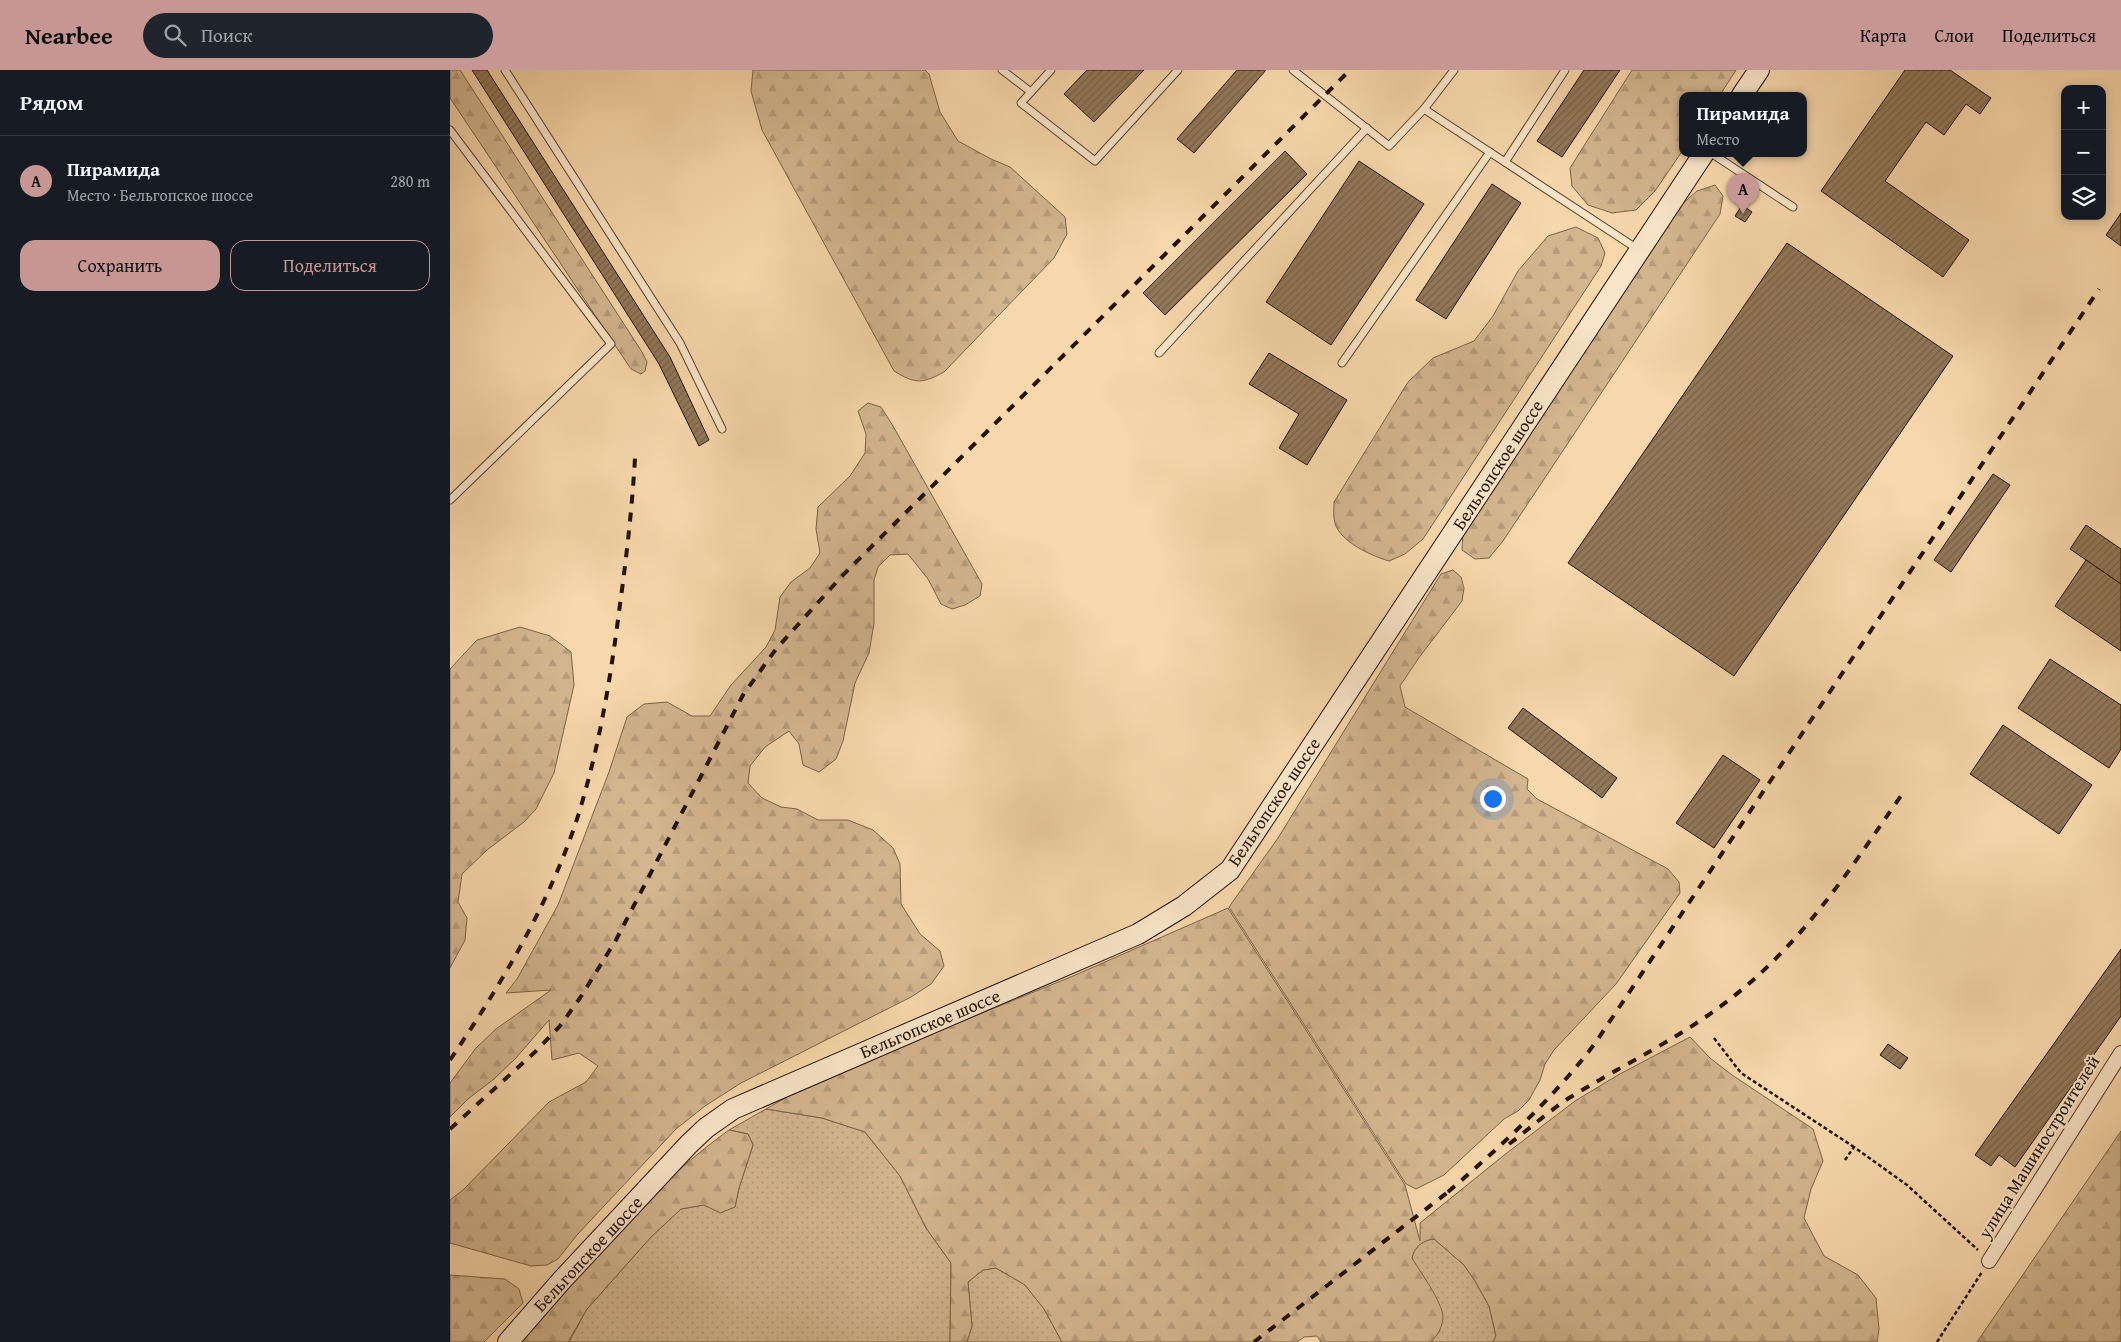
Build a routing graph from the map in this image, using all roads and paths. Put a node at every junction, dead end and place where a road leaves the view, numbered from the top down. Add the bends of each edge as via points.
1 (505, 70) edge
2 (1002, 70) edge
3 (1051, 70) edge
4 (1178, 70) edge
5 (1293, 70) edge
6 (1454, 70) edge
7 (1565, 70) edge
8 (1759, 70) edge
9 (1031, 92) junction
10 (1744, 92) edge
11 (1424, 109) junction
12 (1367, 128) junction
13 (450, 130) edge
14 (1490, 152) junction
15 (1701, 157) edge
16 (1717, 157) edge
17 (1504, 162) junction
18 (1793, 206) dead end
19 (1639, 250) junction
20 (1159, 353) dead end
21 (1342, 364) dead end
22 (722, 429) dead end
23 (450, 500) edge
24 (1714, 1038) dead end
25 (2121, 1053) edge
26 (1854, 1147) junction
27 (1845, 1160) dead end
28 (1989, 1260) junction
29 (508, 1342) edge
30 (1937, 1342) edge

1 - 22 lane via 680,343
2 - 9 lane
3 - 9 lane
4 - 9 lane via 1095,161 1021,103
5 - 12 lane
6 - 11 lane
7 - 17 lane
8 - 10 street
11 - 12 lane via 1389,146
11 - 14 lane
12 - 20 lane
13 - 23 lane via 611,344
14 - 17 lane
14 - 21 lane
15 - 19 street, Бельгопское шоссе
16 - 18 lane
17 - 19 lane
19 - 29 street, Бельгопское шоссе via 1230,870 1184,906 1138,934 733,1109 689,1144
24 - 26 path via 1741,1073
25 - 28 street, улица Машиностроителей
26 - 27 path
26 - 28 path via 1907,1185
28 - 30 path

